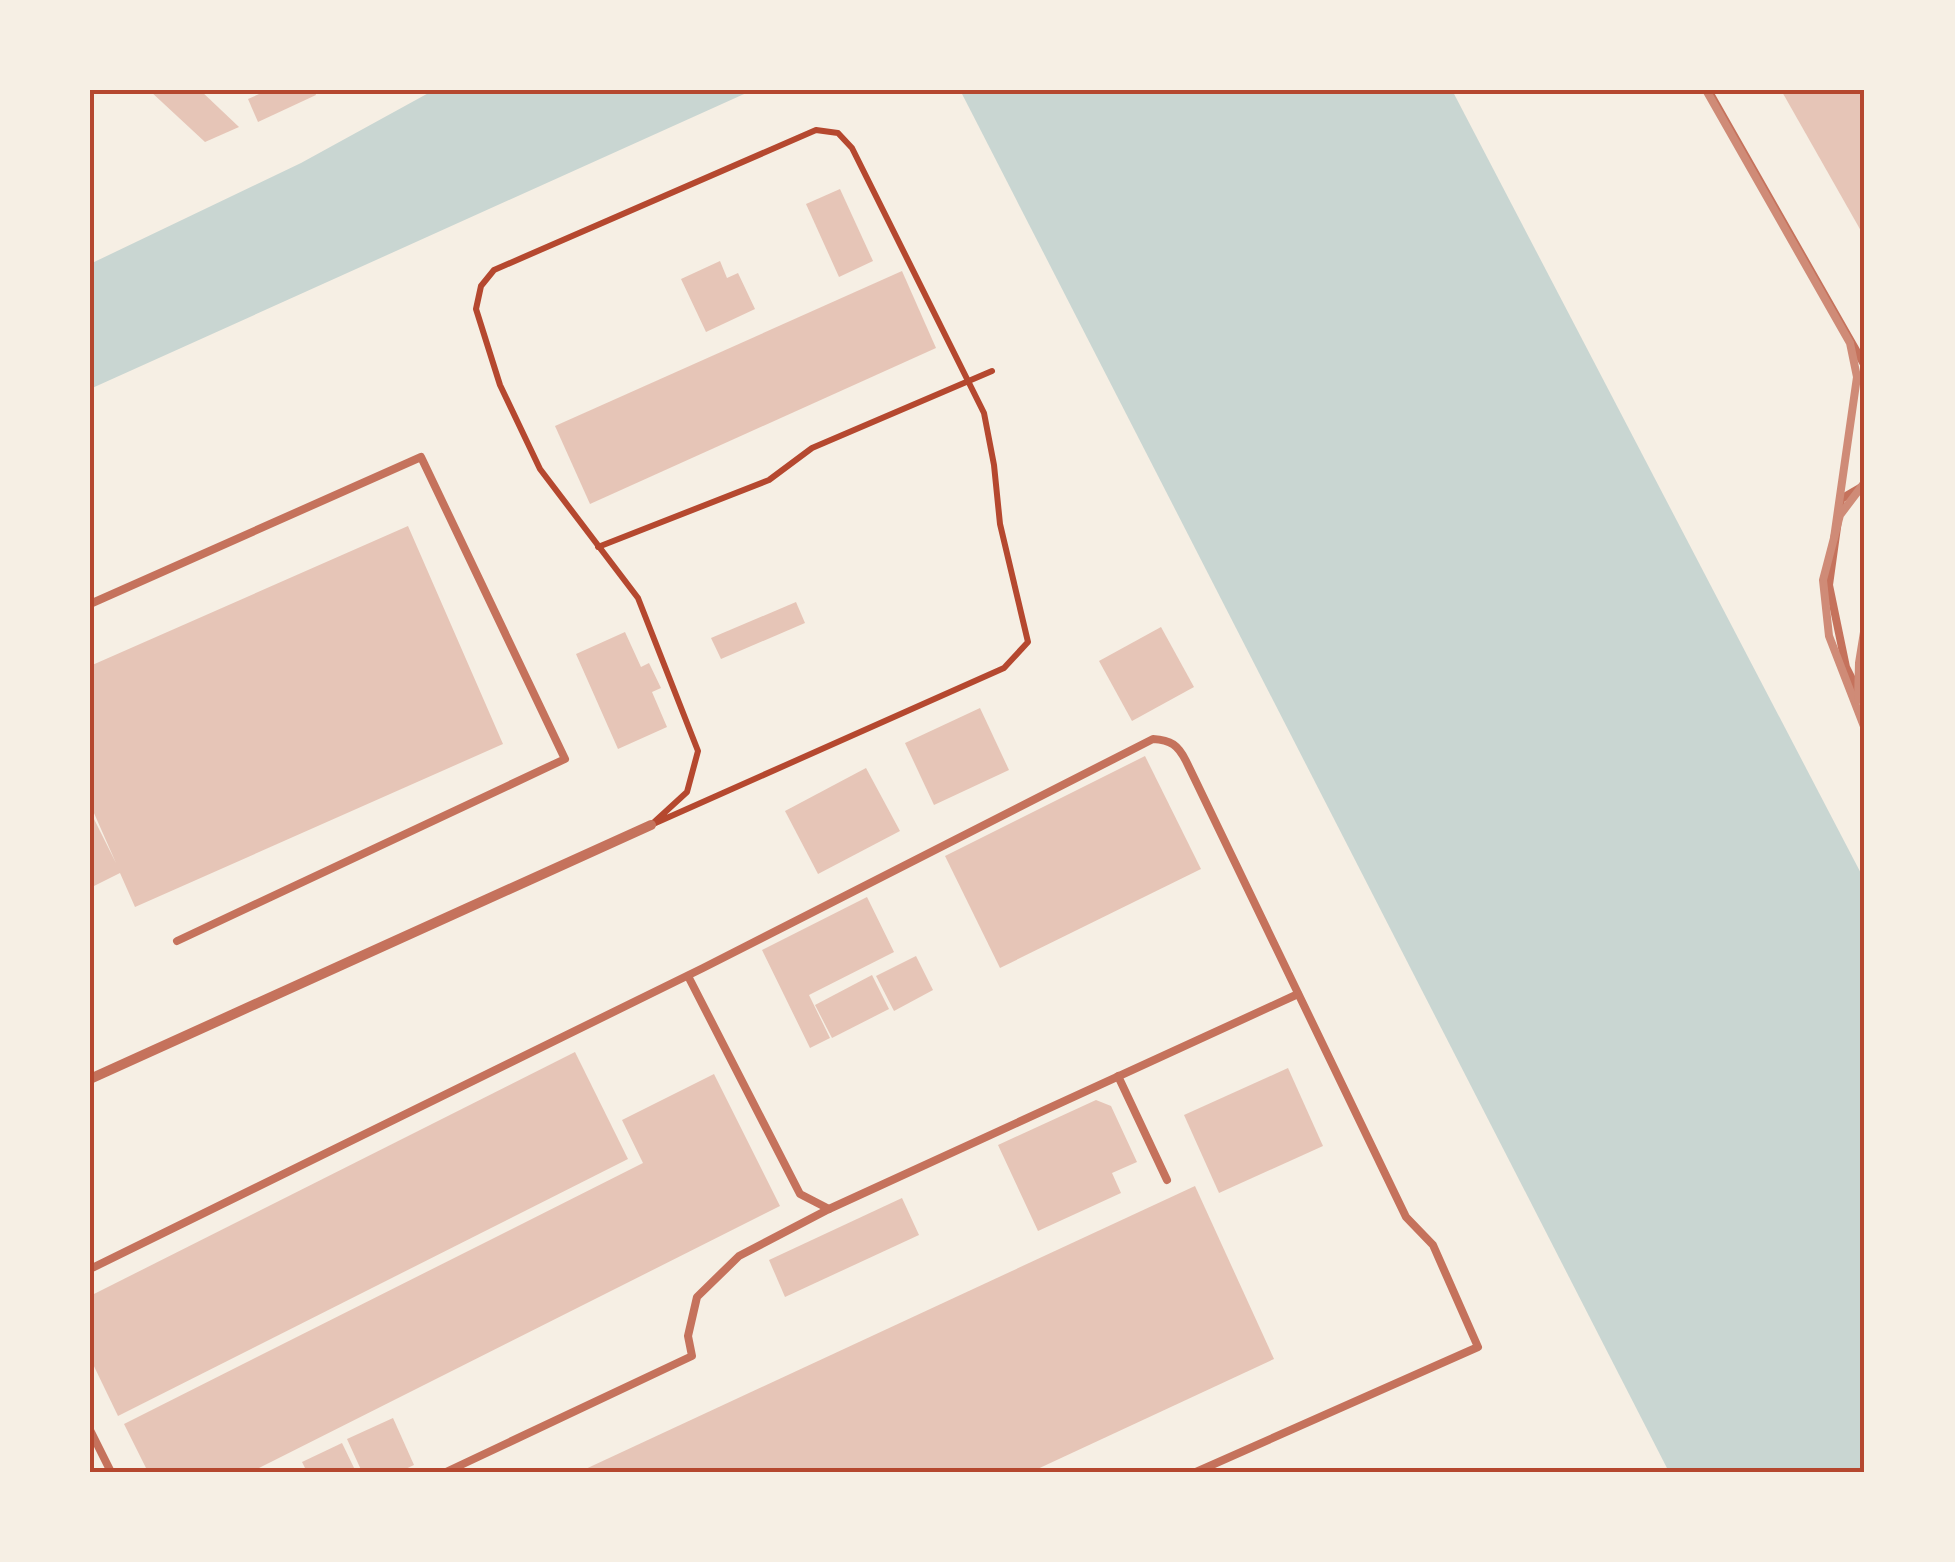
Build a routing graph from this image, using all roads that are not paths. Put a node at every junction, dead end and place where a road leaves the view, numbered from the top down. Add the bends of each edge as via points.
1 (1708, 90) edge
2 (1865, 366) edge
3 (1865, 485) edge
4 (90, 604) edge
5 (1865, 705) edge
6 (651, 826) road end
7 (177, 941) dead end
8 (688, 976) junction
9 (1298, 994) junction
10 (1118, 1076) junction
11 (90, 1079) edge
12 (1167, 1180) dead end
13 (829, 1210) junction
14 (90, 1269) edge
15 (90, 1430) edge
16 (111, 1472) edge
17 (446, 1472) edge
18 (1196, 1472) edge

1 - 2 lane
3 - 5 lane via 1841,499 1829,584 1846,667
4 - 7 lane via 420,458 565,759
6 - 11 street
8 - 9 lane via 1153,738 1180,748
8 - 13 lane via 800,1194
8 - 14 lane
9 - 10 lane
9 - 18 lane via 1406,1217 1433,1245 1478,1347
10 - 12 lane
10 - 13 lane
13 - 17 lane via 739,1256 697,1297 688,1336 692,1356
15 - 16 lane

